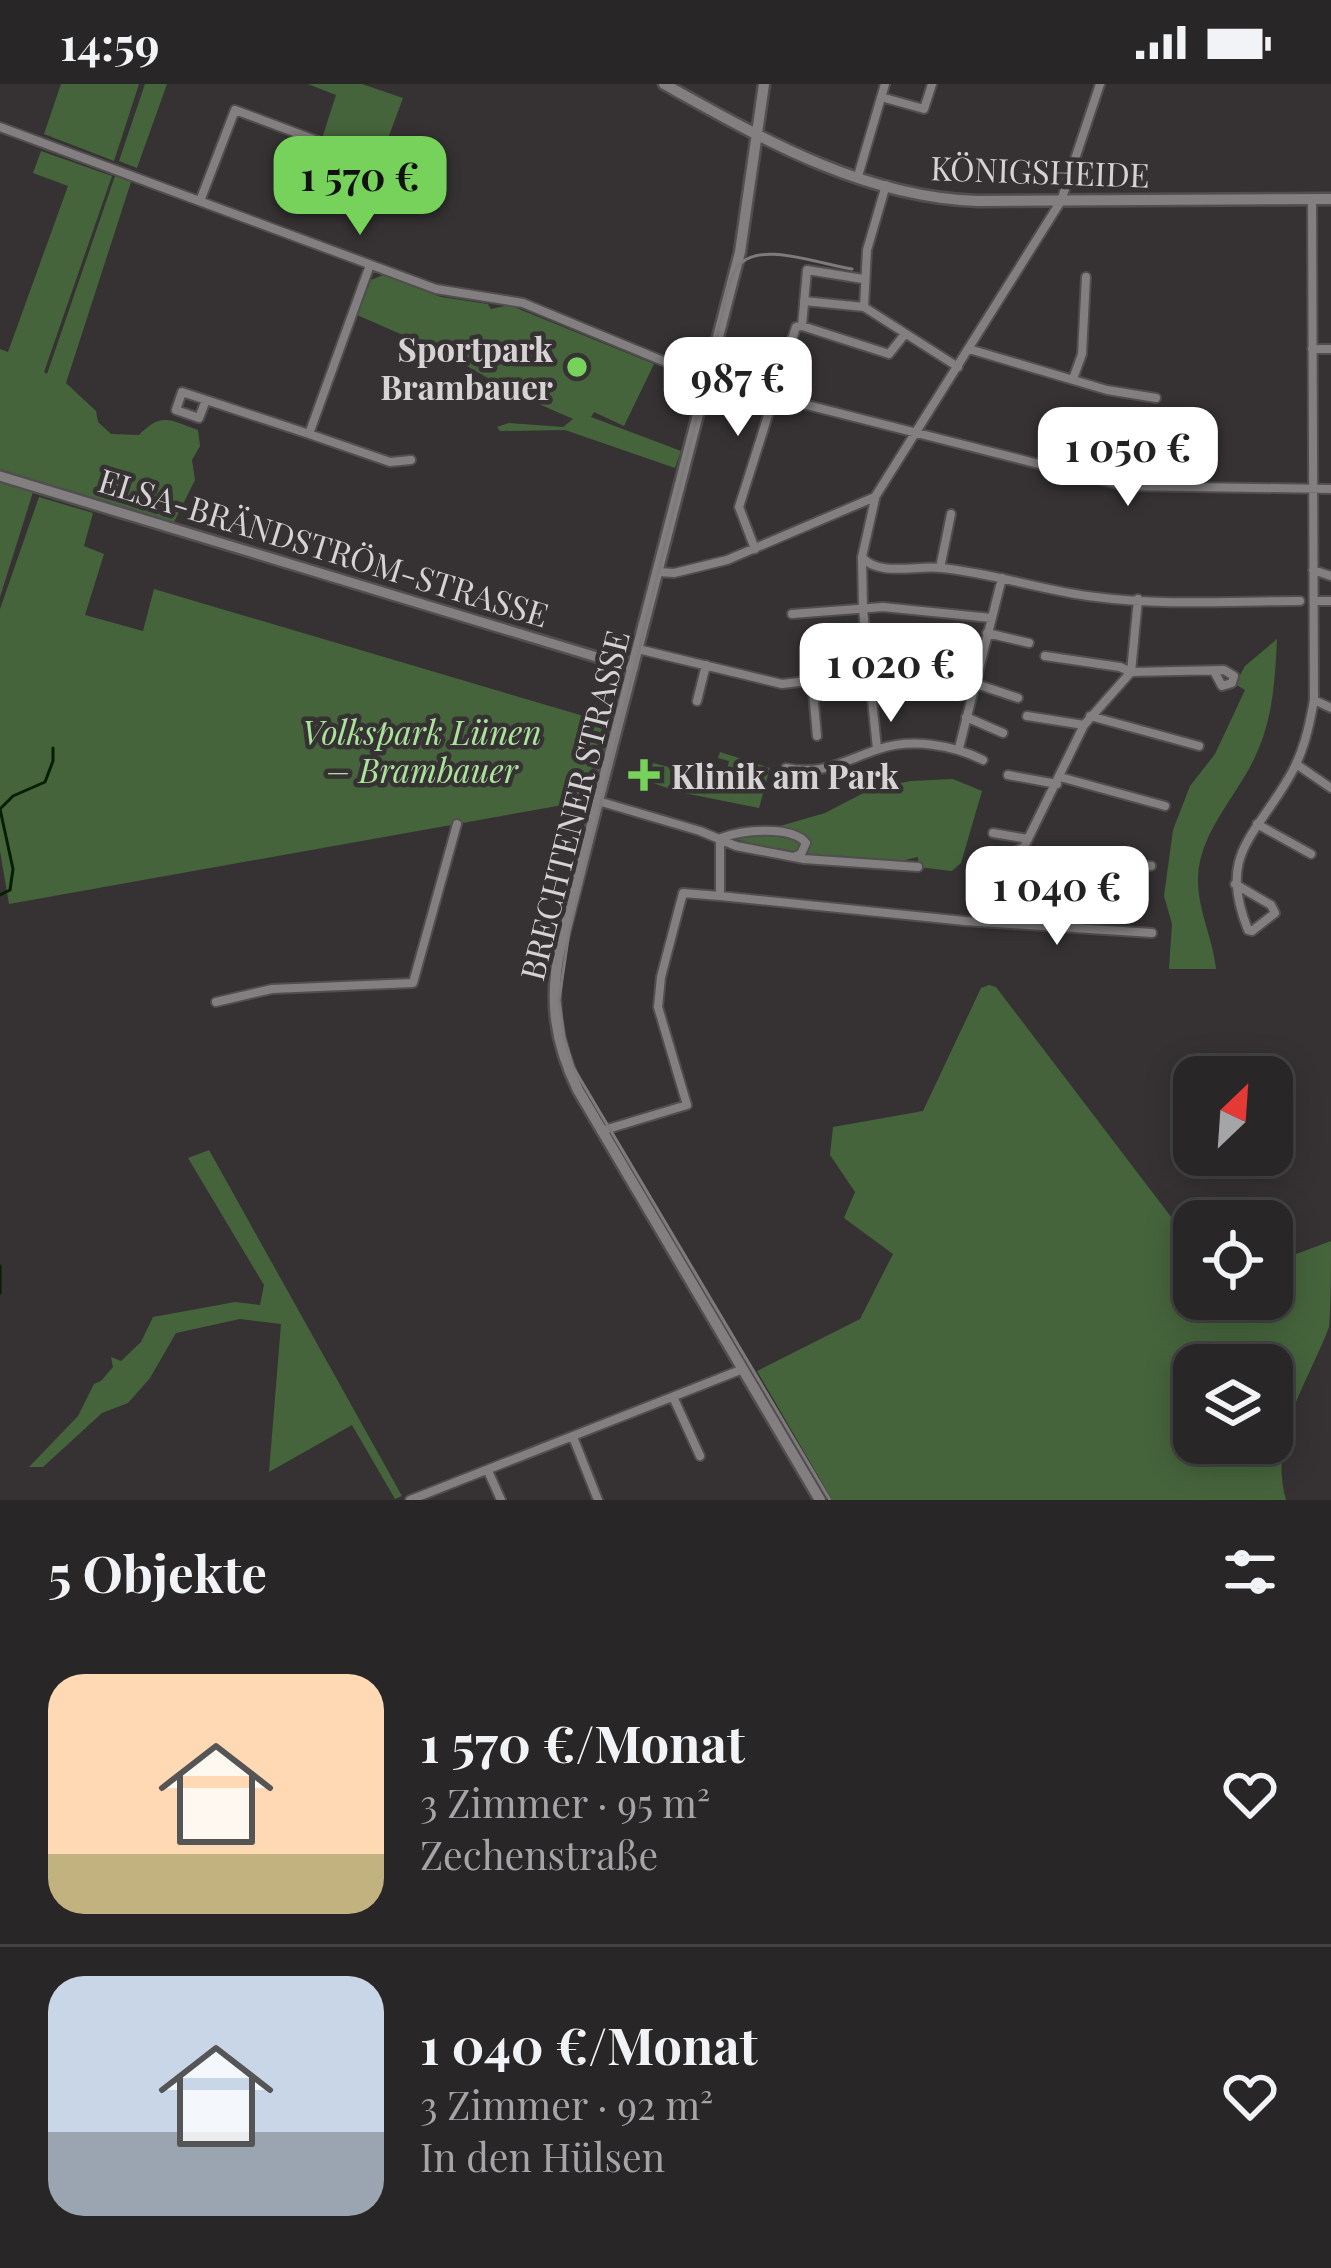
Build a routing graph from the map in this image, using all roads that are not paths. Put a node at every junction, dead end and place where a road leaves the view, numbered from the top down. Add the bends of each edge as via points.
1 (664, 84) edge
2 (764, 84) edge
3 (885, 84) edge
4 (932, 84) edge
5 (1100, 84) edge
6 (881, 97) junction
7 (0, 127) edge
8 (757, 137) junction
9 (318, 141) dead end
10 (858, 176) junction
11 (886, 185) junction
12 (1312, 199) junction
13 (1331, 199) edge
14 (200, 201) junction
15 (1061, 201) junction
16 (370, 265) junction
17 (1086, 277) dead end
18 (863, 279) junction
19 (804, 301) junction
20 (864, 307) junction
21 (799, 327) junction
22 (905, 334) junction
23 (969, 349) junction
24 (1312, 349) junction
25 (1331, 349) edge
26 (958, 367) junction
27 (707, 380) junction
28 (1073, 380) junction
29 (774, 398) junction
30 (1156, 398) dead end
31 (206, 400) dead end
32 (309, 434) junction
33 (914, 434) junction
34 (411, 460) dead end
35 (0, 476) edge
36 (1312, 490) junction
37 (1331, 490) edge
38 (875, 497) junction
39 (951, 514) dead end
40 (755, 549) junction
41 (862, 557) junction
42 (940, 568) junction
43 (1313, 570) junction
44 (658, 572) junction
45 (1331, 575) edge
46 (1002, 578) junction
47 (1138, 599) junction
48 (1314, 601) junction
49 (1300, 602) dead end
50 (1331, 602) edge
51 (863, 609) junction
52 (792, 614) dead end
53 (991, 618) junction
54 (987, 632) junction
55 (1029, 643) dead end
56 (638, 649) junction
57 (1046, 656) dead end
58 (706, 665) junction
59 (633, 668) junction
60 (1131, 672) junction
61 (1215, 673) dead end
62 (869, 674) junction
63 (812, 681) junction
64 (974, 683) junction
65 (1018, 698) dead end
66 (1314, 700) junction
67 (697, 701) dead end
68 (1331, 708) edge
69 (1027, 716) dead end
70 (1090, 716) junction
71 (966, 717) junction
72 (1084, 725) junction
73 (1003, 733) dead end
74 (817, 736) dead end
75 (1199, 746) dead end
76 (958, 748) junction
77 (877, 749) junction
78 (983, 760) dead end
79 (1296, 764) junction
80 (786, 768) dead end
81 (1008, 775) dead end
82 (1059, 780) junction
83 (1331, 784) edge
84 (598, 801) junction
85 (1165, 806) dead end
86 (457, 824) dead end
87 (1256, 824) junction
88 (993, 833) dead end
89 (720, 839) junction
90 (1026, 843) junction
91 (1310, 854) dead end
92 (794, 857) junction
93 (1032, 859) junction
94 (1150, 866) dead end
95 (918, 867) dead end
96 (1235, 884) junction
97 (1003, 888) dead end
98 (720, 896) junction
99 (988, 922) junction
100 (1152, 932) dead end
101 (216, 1002) dead end
102 (601, 1132) junction
103 (742, 1369) junction
104 (674, 1399) junction
105 (573, 1437) junction
106 (700, 1456) dead end
107 (488, 1471) junction
108 (410, 1500) edge
109 (501, 1500) edge
110 (598, 1500) edge
111 (820, 1500) edge

1 - 8 main road, KÖNIGSHEIDE
2 - 8 main road, BRECHTENER STRASSE
3 - 6 street
4 - 6 street via 924,109
5 - 15 street
6 - 10 street
7 - 14 street
8 - 10 main road, KÖNIGSHEIDE
8 - 27 main road, BRECHTENER STRASSE via 743,235
9 - 14 street via 236,110
10 - 11 main road, KÖNIGSHEIDE
11 - 15 main road, KÖNIGSHEIDE via 944,200
11 - 18 street
12 - 13 main road, KÖNIGSHEIDE
12 - 15 main road, KÖNIGSHEIDE
12 - 24 street
14 - 16 street
15 - 23 street
16 - 27 street via 449,293 524,304
16 - 32 street
17 - 28 street
18 - 19 street via 806,270
18 - 20 street
19 - 20 street
19 - 21 street
20 - 22 street
21 - 22 street via 890,354
21 - 29 street
22 - 26 street
23 - 26 street
23 - 28 street
24 - 25 street
24 - 36 street
26 - 33 street
27 - 29 street
27 - 44 main road, BRECHTENER STRASSE
28 - 30 street
29 - 33 street
29 - 40 street via 739,507
31 - 32 street
32 - 34 street via 390,462
33 - 36 street via 1135,488
33 - 38 street
35 - 59 street, ELSA-BRÄNDSTRÖM-STRASSE
36 - 37 street
36 - 43 street
38 - 40 street
38 - 41 street
39 - 42 street
40 - 44 street
41 - 42 street via 880,569
41 - 51 street
42 - 46 street
43 - 45 street
43 - 48 street
44 - 56 main road, BRECHTENER STRASSE
46 - 47 street
46 - 53 street
47 - 49 street
47 - 60 street
48 - 50 street
48 - 66 street
51 - 52 street
51 - 53 street
51 - 62 street
53 - 54 street
54 - 55 street
54 - 64 street
56 - 58 street
56 - 59 main road, BRECHTENER STRASSE
57 - 60 street
58 - 63 street via 782,684
58 - 67 street
59 - 84 main road, BRECHTENER STRASSE
60 - 61 street
60 - 70 street
62 - 63 street
62 - 64 street
62 - 77 street
63 - 74 street
64 - 65 street
64 - 71 street
66 - 68 street
66 - 79 street
69 - 72 street
70 - 72 street
70 - 75 street
71 - 73 street
71 - 76 street
72 - 82 street
76 - 77 street
76 - 78 street
77 - 80 street via 820,772
79 - 83 street
79 - 87 street
81 - 82 street
82 - 85 street
82 - 90 street
84 - 89 street
84 - 102 main road, BRECHTENER STRASSE via 553,1004 564,1060
86 - 101 street via 413,983 272,989
87 - 91 street
87 - 96 street via 1238,856
88 - 90 street
89 - 92 street
89 - 92 street via 801,836 805,850
89 - 98 street
90 - 93 street
90 - 93 street via 1014,862 1024,867
92 - 95 street
93 - 94 street
96 - 96 street via 1238,903 1252,932 1275,913
97 - 99 street
98 - 99 street
98 - 102 street via 683,892 661,977 658,1007 687,1105
99 - 100 street
102 - 103 main road, BRECHTENER STRASSE
103 - 104 street
103 - 111 main road, BRECHTENER STRASSE
104 - 105 street
104 - 106 street
105 - 107 street
105 - 110 street
107 - 108 street
107 - 109 street

